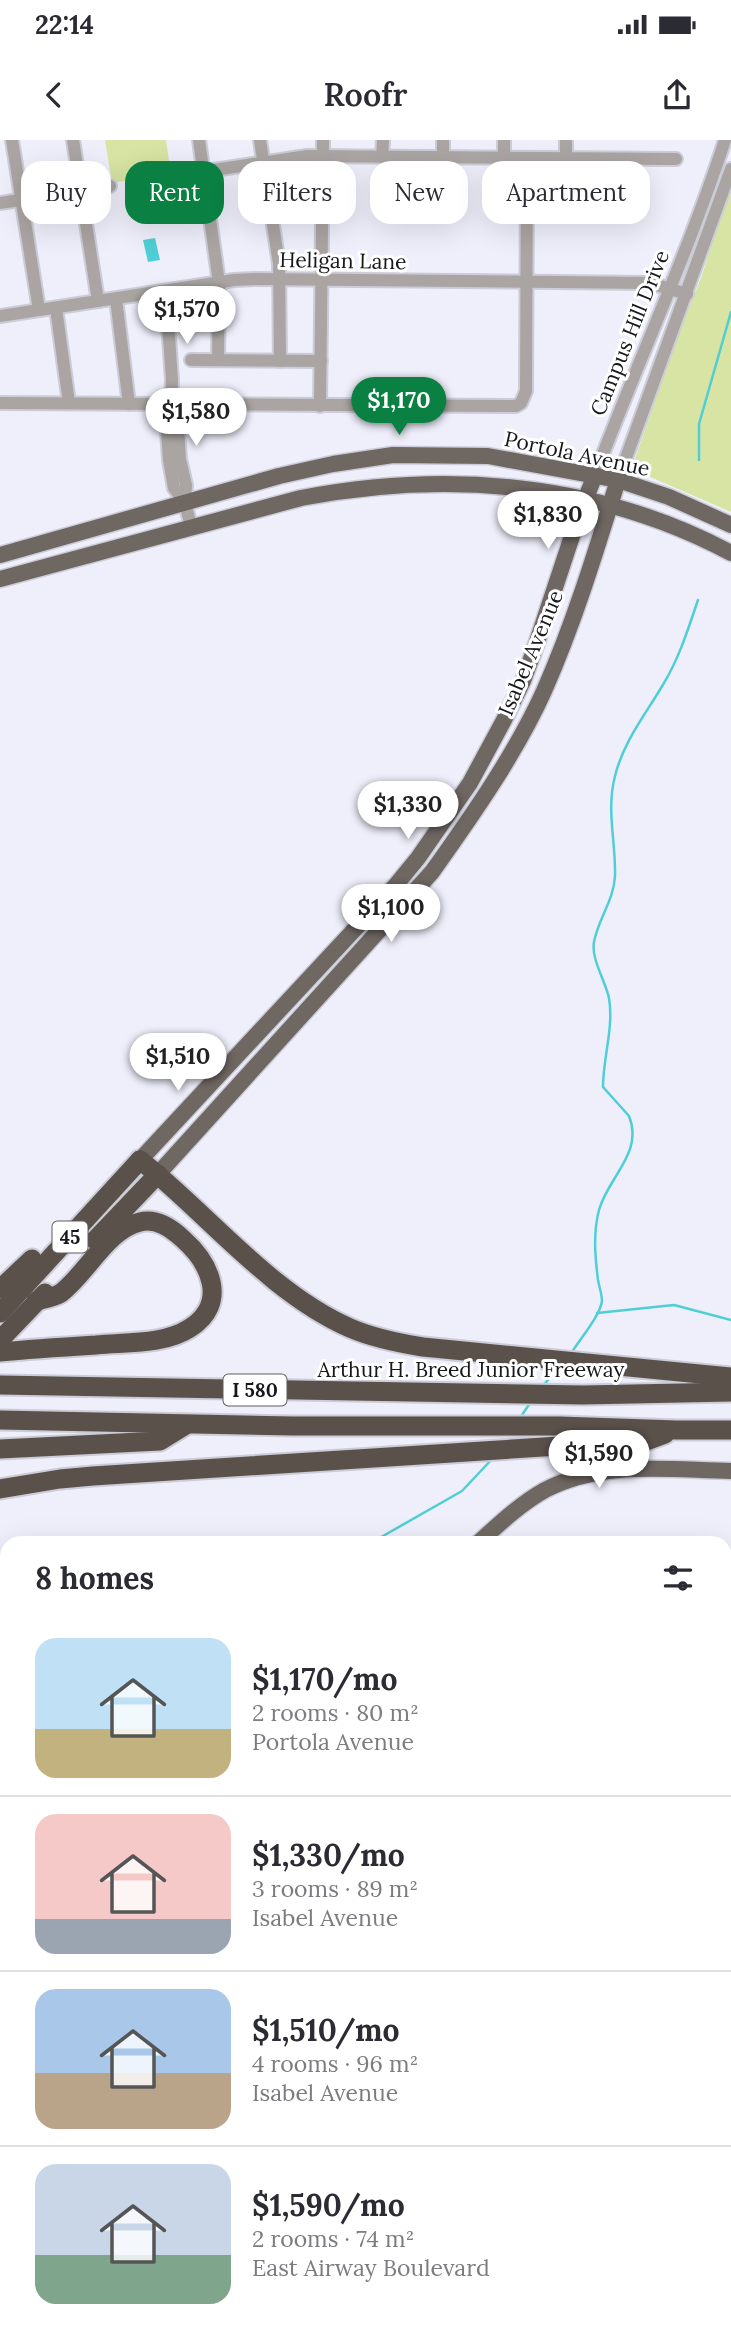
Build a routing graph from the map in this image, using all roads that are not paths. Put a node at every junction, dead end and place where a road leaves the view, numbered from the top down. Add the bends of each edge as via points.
1 (12, 140) edge
2 (73, 140) edge
3 (199, 140) edge
4 (260, 140) edge
5 (323, 140) edge
6 (383, 140) edge
7 (443, 140) edge
8 (504, 140) edge
9 (566, 140) edge
10 (725, 140) edge
11 (323, 156) junction
12 (382, 157) junction
13 (443, 157) junction
14 (504, 158) junction
15 (527, 158) junction
16 (566, 158) junction
17 (676, 159) dead end
18 (76, 161) edge
19 (202, 161) edge
20 (264, 161) edge
21 (269, 161) edge
22 (731, 169) edge
23 (21, 200) joint
24 (0, 203) edge
25 (25, 224) edge
26 (86, 224) edge
27 (211, 224) edge
28 (272, 224) edge
29 (279, 279) junction
30 (321, 279) junction
31 (219, 283) junction
32 (527, 283) junction
33 (671, 288) junction
34 (163, 291) junction
35 (687, 294) junction
36 (116, 299) junction
37 (98, 301) junction
38 (56, 308) junction
39 (39, 310) junction
40 (0, 316) edge
41 (191, 360) dead end
42 (218, 360) junction
43 (280, 361) junction
44 (321, 361) junction
45 (0, 403) edge
46 (69, 403) junction
47 (129, 404) junction
48 (171, 404) junction
49 (320, 406) junction
50 (595, 475) junction
51 (618, 480) junction
52 (585, 501) junction
53 (185, 503) junction
54 (610, 506) junction
55 (191, 526) junction
56 (731, 526) edge
57 (731, 553) edge
58 (0, 555) edge
59 (0, 579) edge
60 (140, 1160) junction
61 (158, 1174) junction
62 (0, 1289) edge
63 (36, 1301) junction
64 (0, 1312) edge
65 (0, 1340) edge
66 (0, 1352) edge
67 (731, 1377) edge
68 (0, 1385) edge
69 (731, 1392) edge
70 (0, 1420) edge
71 (187, 1424) junction
72 (676, 1430) junction
73 (731, 1430) edge
74 (0, 1449) edge
75 (731, 1471) edge
76 (0, 1489) edge
77 (487, 1536) edge

1 - 23 street
2 - 18 street
3 - 19 street
4 - 20 street
5 - 11 street
6 - 12 street
7 - 13 street
8 - 14 street
9 - 16 street
10 - 33 street, Campus Hill Drive
11 - 12 street
11 - 21 street
11 - 30 street
12 - 13 street
13 - 14 street
14 - 15 street
15 - 16 street
15 - 32 street
16 - 17 street
22 - 35 street, Campus Hill Drive
23 - 24 street
25 - 39 street
26 - 37 street
27 - 31 street
28 - 29 street
29 - 30 street, Heligan Lane
29 - 31 street, Heligan Lane
29 - 43 street
30 - 32 street, Heligan Lane
30 - 44 street
31 - 34 street, Heligan Lane
31 - 42 street
32 - 33 street, Heligan Lane
32 - 49 street via 526,391 521,403 510,407
33 - 35 street, Heligan Lane
33 - 50 street, Campus Hill Drive
34 - 36 street, Heligan Lane
34 - 48 street
35 - 51 street, Campus Hill Drive
36 - 37 street, Heligan Lane
36 - 47 street
37 - 38 street, Heligan Lane
38 - 39 street, Heligan Lane
38 - 46 street
39 - 40 street, Heligan Lane
41 - 42 street
42 - 43 street
43 - 44 street
44 - 49 street
45 - 46 street
46 - 47 street
47 - 48 street
48 - 49 street
48 - 53 street via 166,416 169,460 174,488
50 - 51 main road, Portola Avenue
50 - 52 main road, Campus Hill Drive
50 - 53 main road, Portola Avenue via 488,456 393,455 279,476
51 - 54 main road, Campus Hill Drive
51 - 56 main road, Portola Avenue
52 - 54 main road, Portola Avenue
52 - 55 main road, Portola Avenue via 485,484 390,484 301,498
52 - 60 main road, Isabel Avenue via 523,681 464,793 395,886
53 - 55 street
53 - 58 main road, Portola Avenue
54 - 57 main road, Portola Avenue via 664,521
54 - 61 main road, Isabel Avenue via 543,693 502,768 457,836 432,872
55 - 59 main road, Portola Avenue
60 - 61 highway
60 - 62 highway via 107,1177
60 - 64 highway, Isabel Avenue / 45
61 - 63 highway, Isabel Avenue / 45
61 - 67 highway via 285,1288 351,1329 397,1343
63 - 65 highway, Isabel Avenue
63 - 66 highway via 60,1294 117,1234 152,1221 164,1224 191,1247 206,1266 212,1290 202,1317 192,1327 164,1338
68 - 69 highway, Arthur H. Breed Junior Freeway / I 580 via 583,1395
70 - 71 highway, I 580
71 - 72 highway, I 580
71 - 74 highway via 160,1441
72 - 73 highway, I 580
72 - 76 highway via 638,1444 60,1479
75 - 77 main road via 622,1469 581,1475 527,1502

